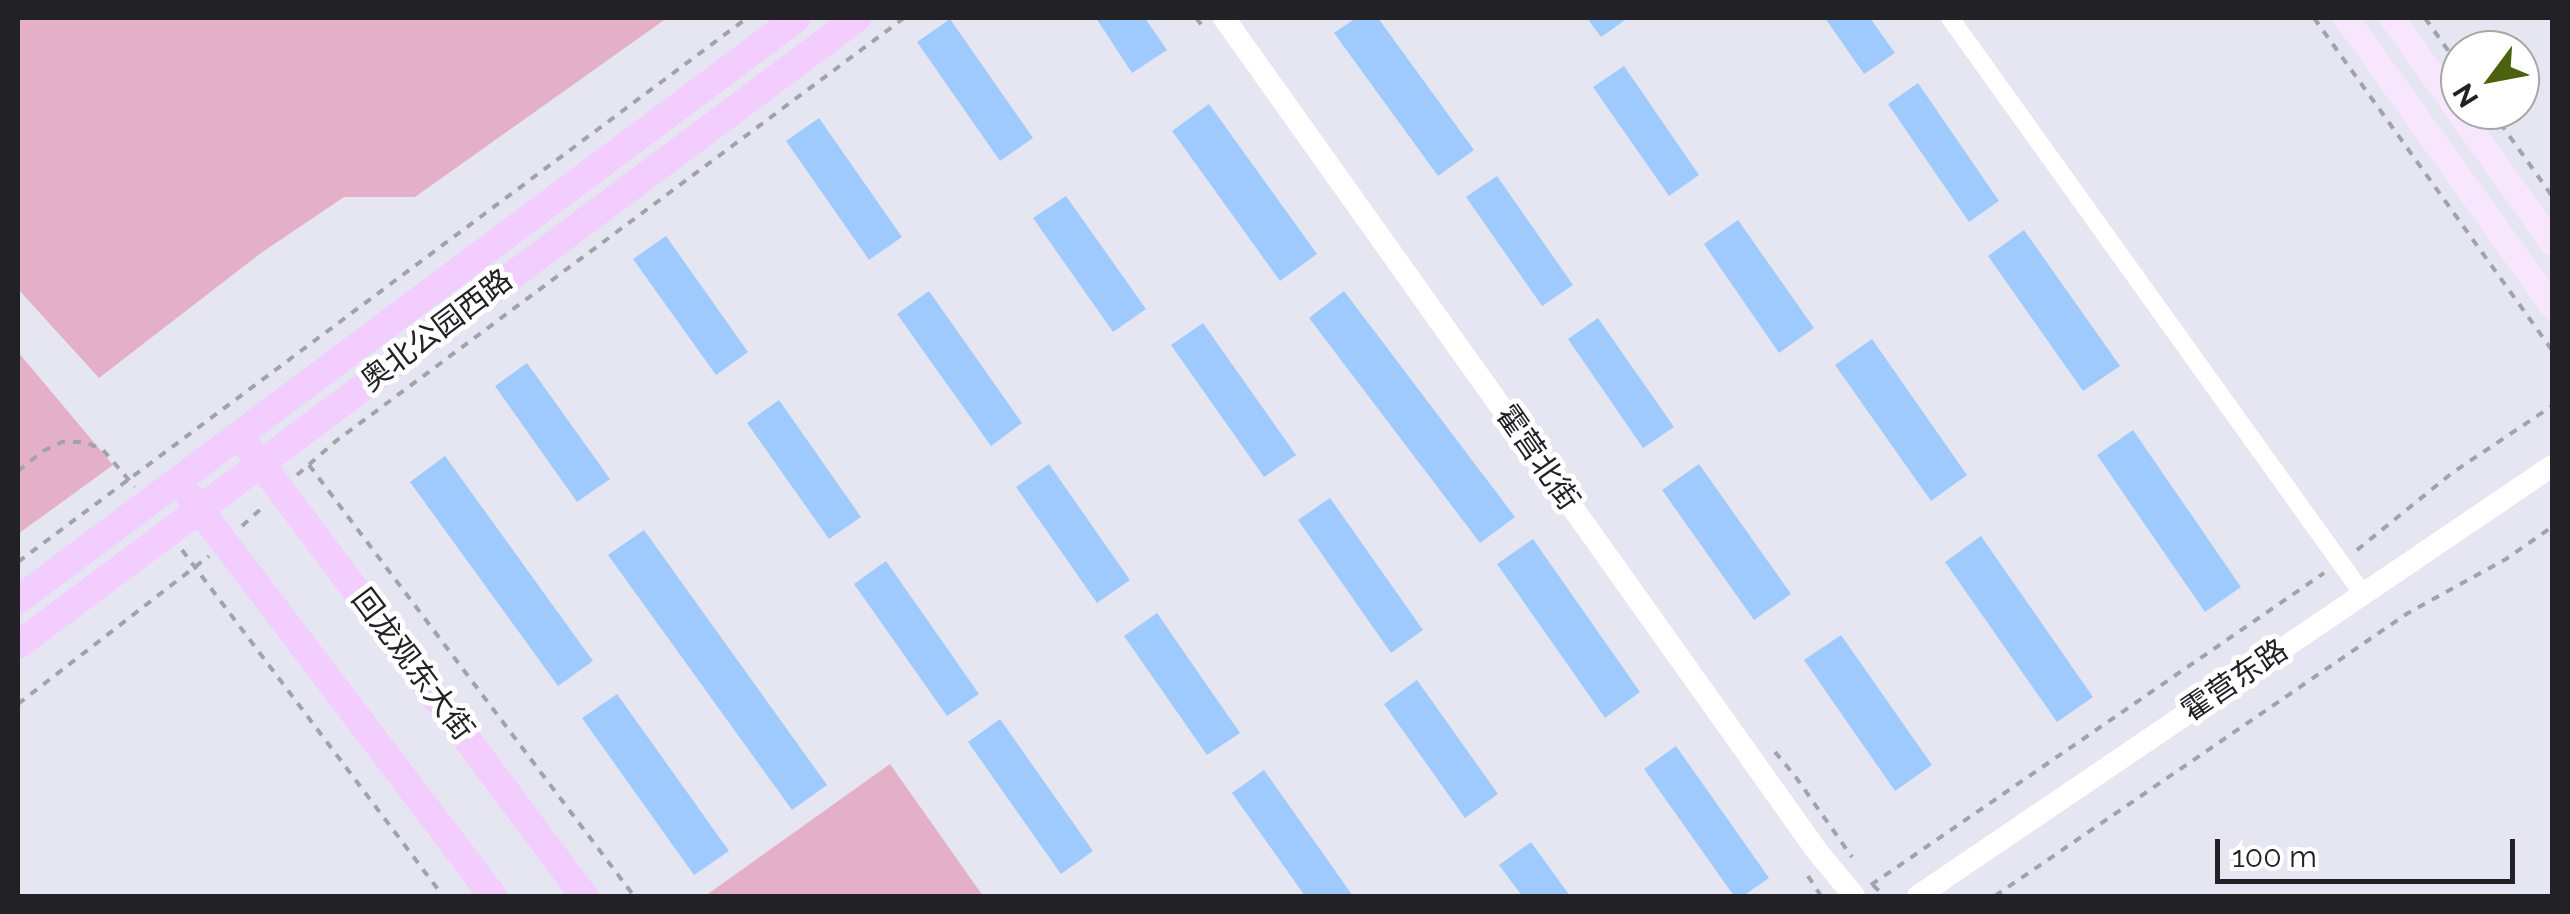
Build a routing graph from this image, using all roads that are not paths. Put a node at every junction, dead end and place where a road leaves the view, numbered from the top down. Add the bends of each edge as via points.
1 (796, 18) edge
2 (857, 18) edge
3 (1224, 18) edge
4 (1950, 18) edge
5 (2346, 18) edge
6 (2392, 18) edge
7 (2552, 242) edge
8 (2552, 306) edge
9 (239, 434) junction
10 (261, 463) junction
11 (2552, 466) edge
12 (177, 480) junction
13 (199, 509) junction
14 (2363, 594) junction
15 (18, 600) edge
16 (18, 645) edge
17 (1859, 893) edge
18 (493, 896) edge
19 (584, 896) edge
20 (1918, 896) edge

1 - 9 main road, 奥北公园西路
2 - 10 main road, 奥北公园西路
3 - 17 street, 霍营北街 via 1817,851
4 - 14 street
5 - 8 main road
6 - 7 main road
9 - 10 main road, 回龙观东大街
9 - 12 main road, 奥北公园西路
10 - 13 main road, 奥北公园西路
10 - 19 main road, 回龙观东大街
11 - 14 street, 霍营东路
12 - 13 main road
12 - 15 main road, 奥北公园西路
13 - 16 main road, 奥北公园西路
13 - 18 main road
14 - 20 street, 霍营东路

